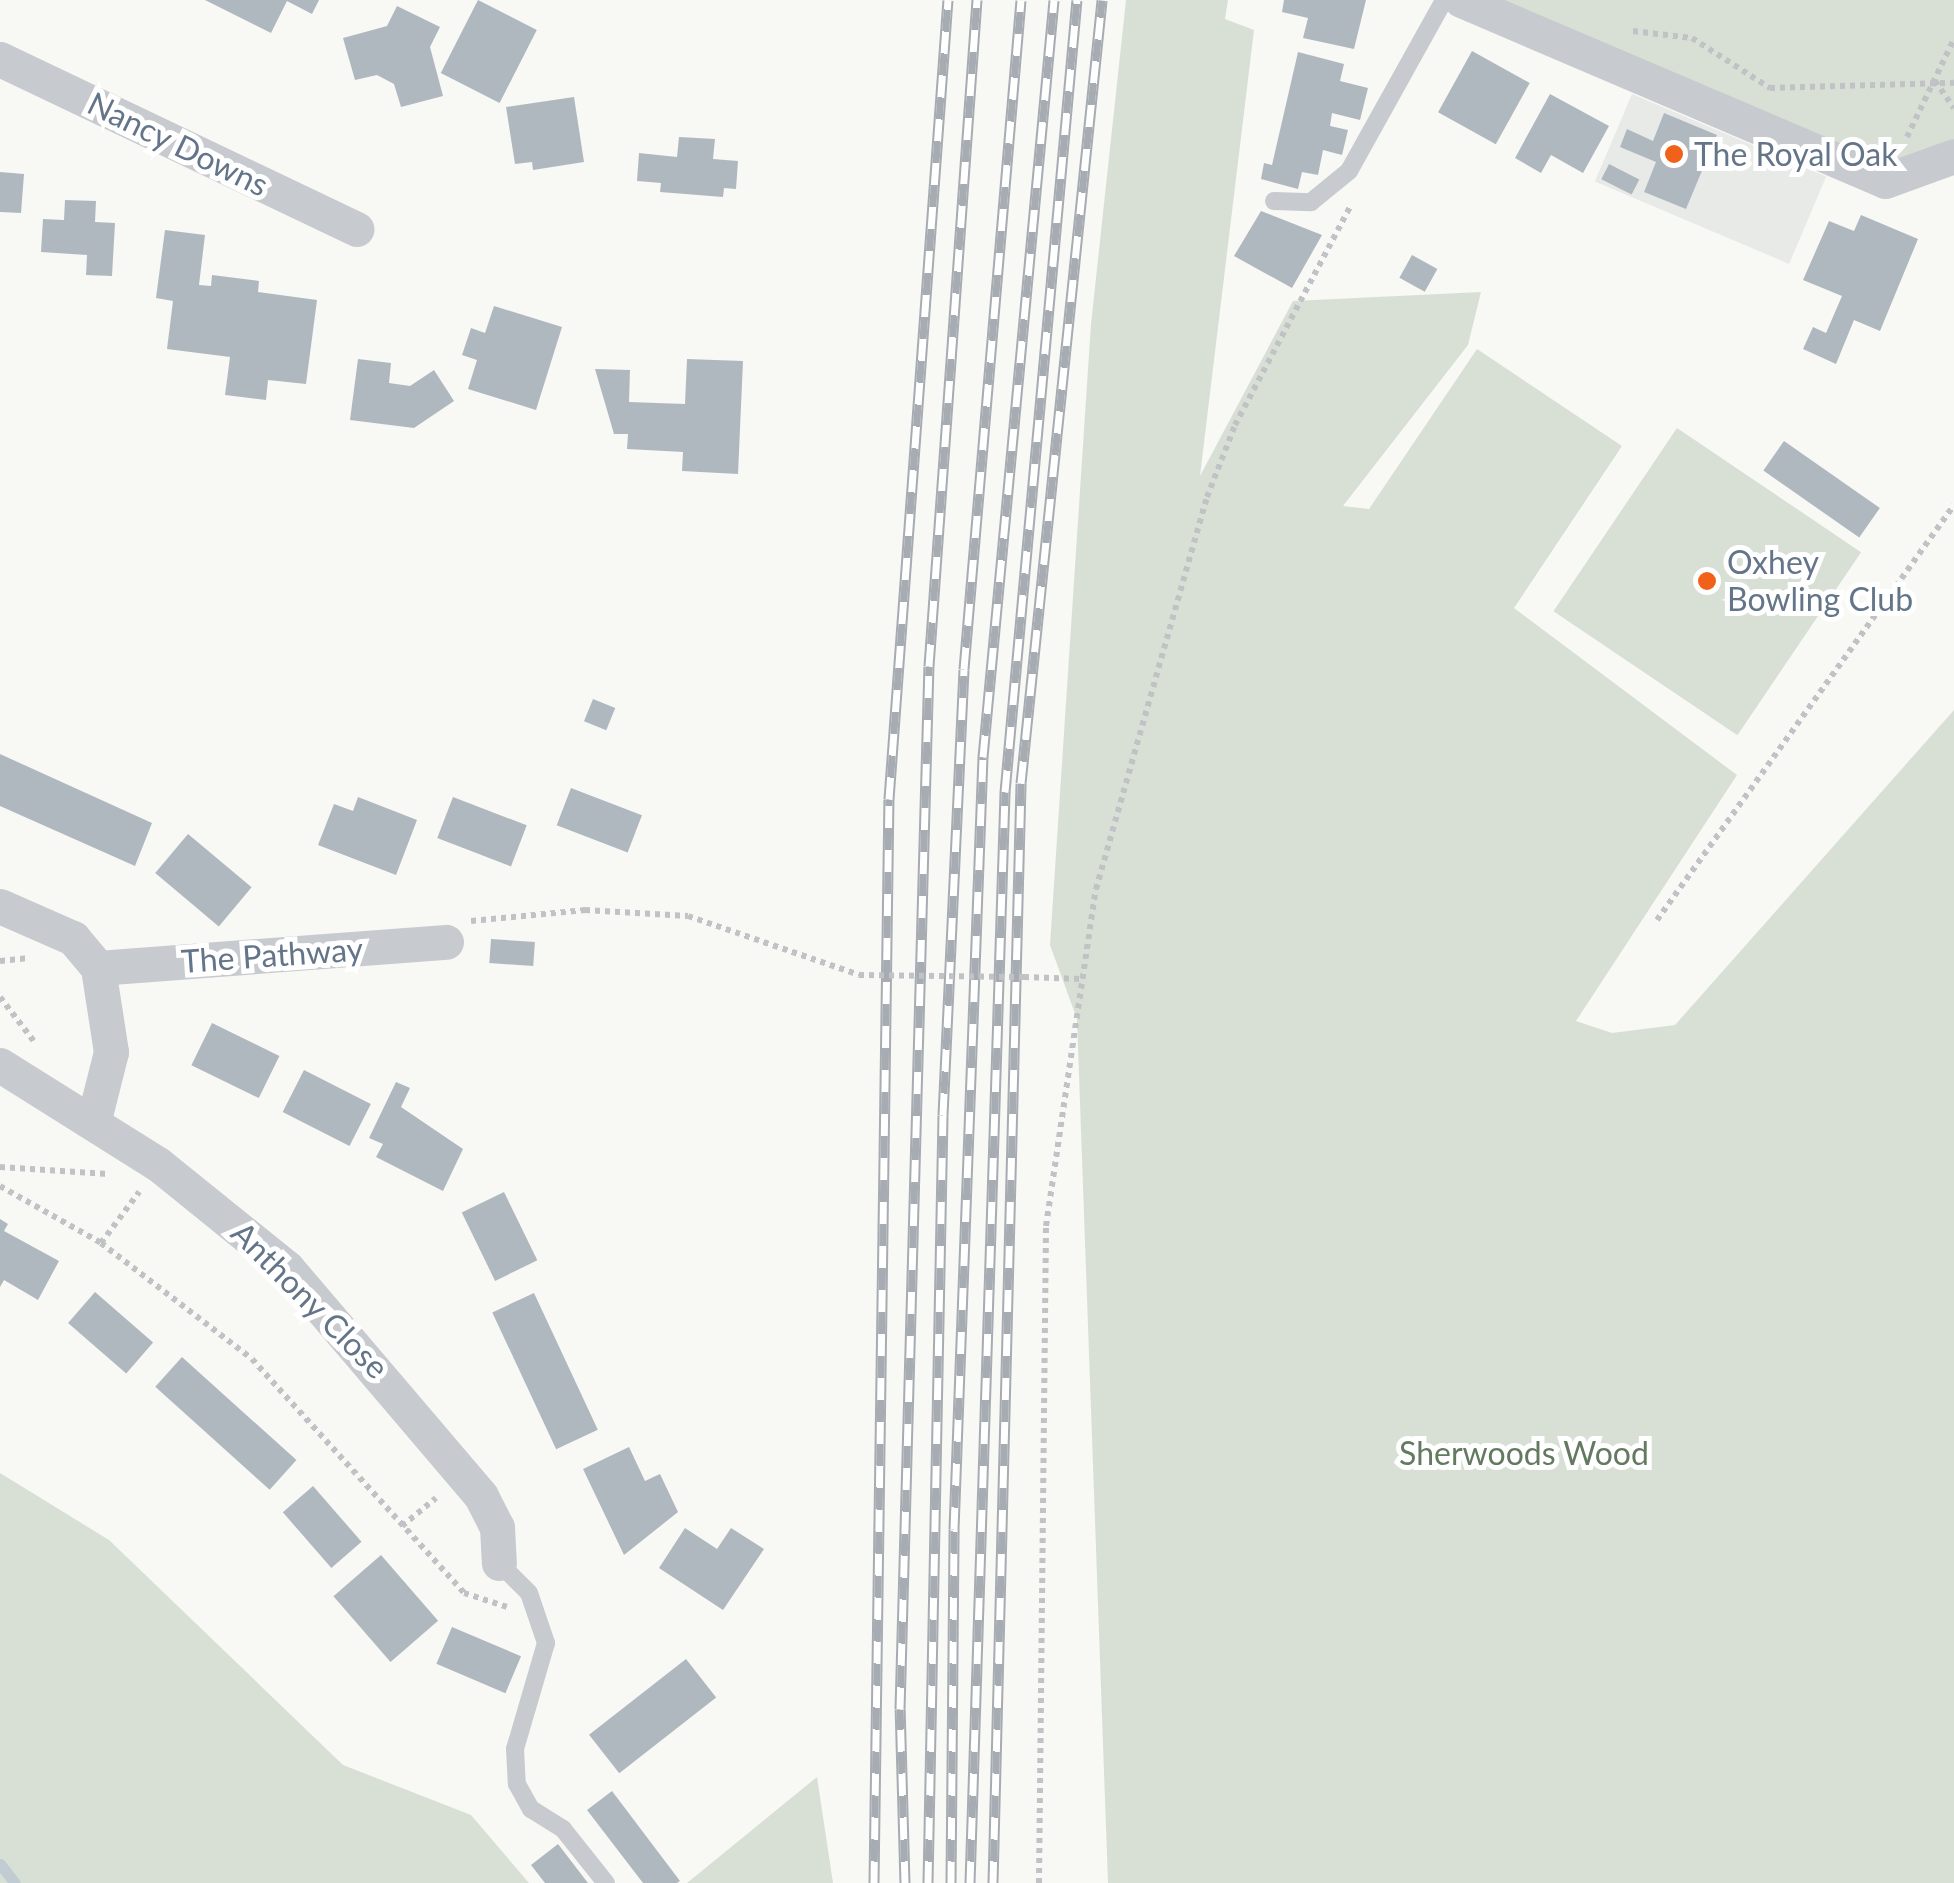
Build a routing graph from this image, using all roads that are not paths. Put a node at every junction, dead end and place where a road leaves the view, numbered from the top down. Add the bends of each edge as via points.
1 (1444, 0) edge
2 (1461, 0) edge
3 (0, 60) edge
4 (1954, 156) edge
5 (1274, 201) dead end
6 (356, 229) dead end
7 (0, 906) edge
8 (446, 942) road end
9 (98, 968) junction
10 (0, 1065) edge
11 (94, 1119) junction
12 (500, 1563) joint
13 (606, 1883) edge

1 - 5 lane via 1349,171 1311,202
2 - 4 street via 1886,181
3 - 6 street, Nancy Downs
7 - 9 street via 74,938
8 - 9 street, The Pathway
9 - 11 street via 111,1052
10 - 11 street, Anthony Close
11 - 12 street, Anthony Close via 287,1268 356,1340 482,1496 497,1527
12 - 13 lane via 531,1600 546,1644 512,1768 531,1809 564,1829

